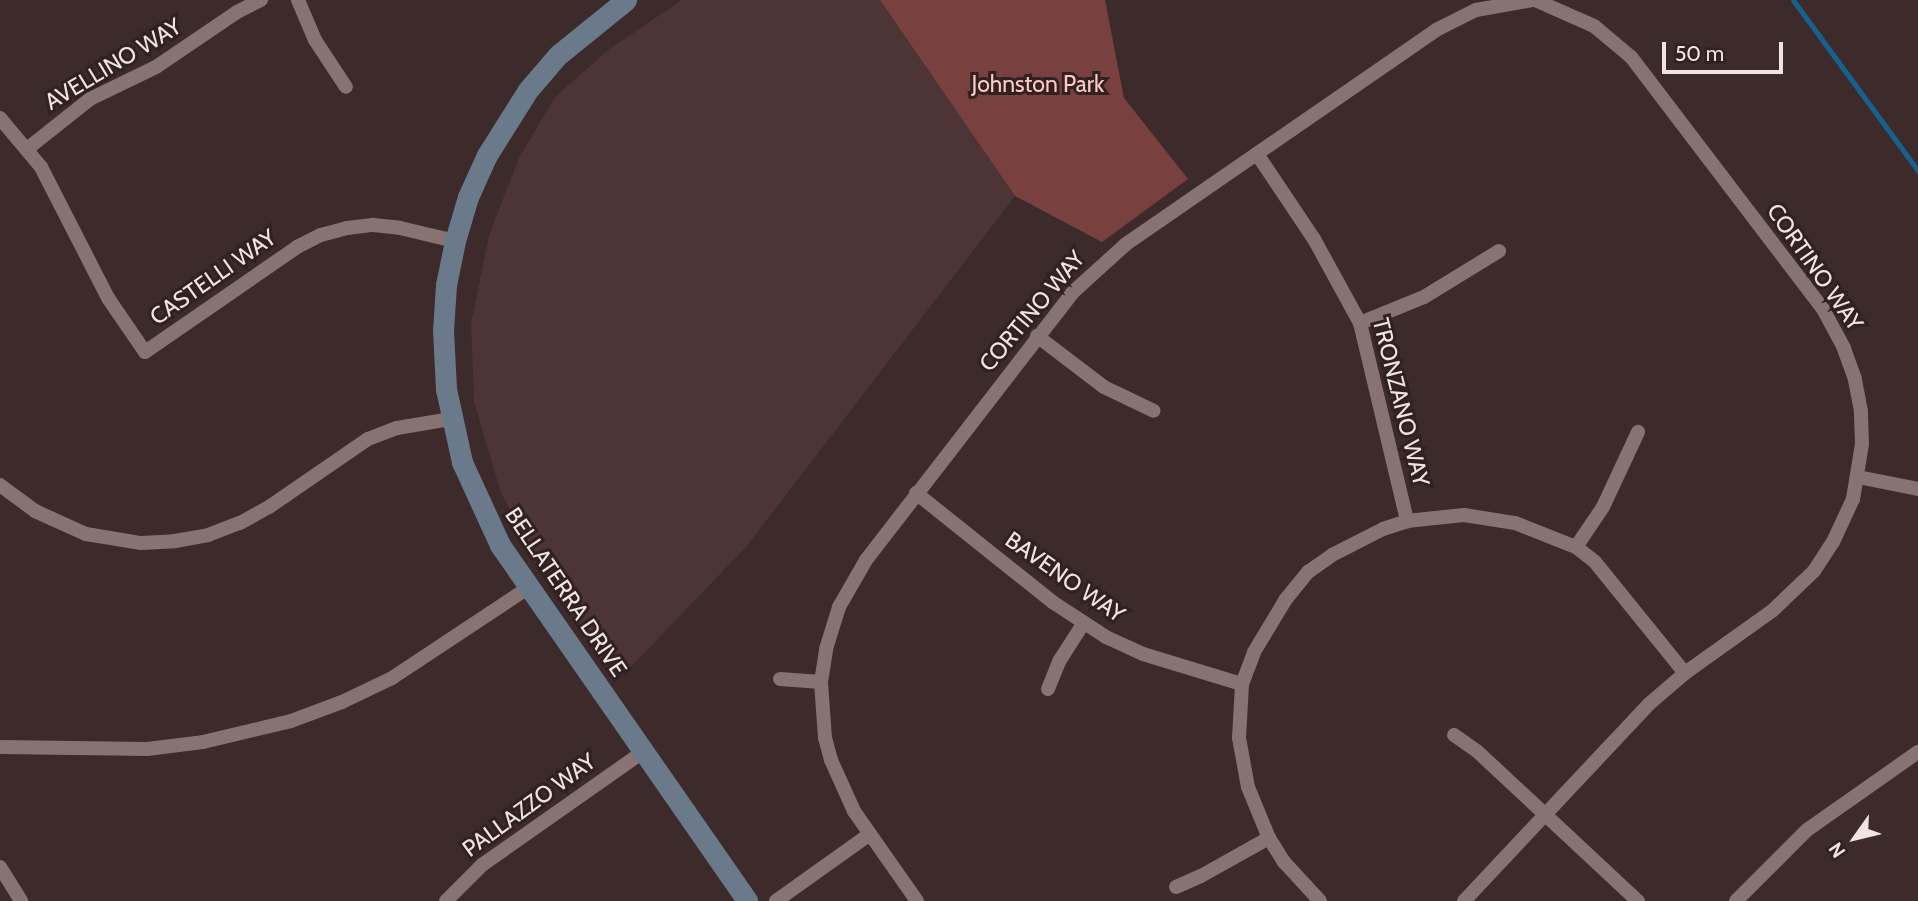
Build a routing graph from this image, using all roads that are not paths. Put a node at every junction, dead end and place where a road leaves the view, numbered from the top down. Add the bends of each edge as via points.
1 (261, 0) edge
2 (298, 0) edge
3 (626, 0) edge
4 (1534, 0) edge
5 (346, 87) dead end
6 (0, 118) edge
7 (27, 149) junction
8 (1257, 153) junction
9 (455, 241) junction
10 (1499, 251) dead end
11 (1360, 323) junction
12 (1037, 336) junction
13 (1154, 411) dead end
14 (451, 419) junction
15 (1638, 432) dead end
16 (1858, 477) junction
17 (0, 485) edge
18 (1918, 489) edge
19 (916, 493) junction
20 (1407, 521) junction
21 (1576, 547) junction
22 (528, 588) junction
23 (1083, 624) junction
24 (1685, 673) junction
25 (780, 679) dead end
26 (821, 682) junction
27 (1242, 684) junction
28 (1048, 689) dead end
29 (1454, 735) dead end
30 (0, 747) edge
31 (643, 752) junction
32 (1918, 752) edge
33 (1545, 814) junction
34 (870, 834) junction
35 (1269, 838) junction
36 (0, 867) edge
37 (1176, 887) dead end
38 (21, 901) edge
39 (446, 901) edge
40 (747, 901) edge
41 (776, 901) edge
42 (917, 901) edge
43 (1320, 901) edge
44 (1464, 901) edge
45 (1638, 901) edge
46 (1736, 901) edge

1 - 7 street, AVELLINO WAY via 156,67 90,99
2 - 5 street via 320,49
3 - 9 street, BELLATERRA DRIVE via 580,34 528,90 487,155
4 - 8 street, CORTINO WAY via 1476,10 1436,30
4 - 16 street, CORTINO WAY via 1594,26 1631,57 1823,309 1855,379 1862,433
6 - 7 street, CASTELLI WAY
7 - 9 street, CASTELLI WAY via 52,184 108,298 145,352 321,235 373,225
8 - 11 street, TRONZANO WAY via 1314,239
8 - 12 street, CORTINO WAY via 1126,243 1072,293
9 - 14 street, BELLATERRA DRIVE via 443,330
10 - 11 street via 1424,297
11 - 20 street, TRONZANO WAY
12 - 13 street via 1104,387
12 - 19 street, CORTINO WAY
14 - 17 street via 397,428 368,439 250,518 208,535 175,541 141,543 86,534 34,511
14 - 22 street, BELLATERRA DRIVE via 481,509
15 - 21 street via 1603,507
16 - 18 street
16 - 24 street, CORTINO WAY via 1843,522 1814,571 1772,611
19 - 23 street, BAVENO WAY
19 - 26 street, CORTINO WAY via 848,587 831,628
20 - 21 street via 1464,515 1488,518 1515,523
20 - 27 street via 1354,542 1308,572 1266,629
21 - 24 street via 1615,584
22 - 30 street via 392,678 291,721 203,742 147,749
22 - 31 street, BELLATERRA DRIVE
23 - 27 street, BAVENO WAY via 1143,654
23 - 28 street
24 - 33 street, CORTINO WAY via 1649,704
25 - 26 street
26 - 34 street, CORTINO WAY via 831,760 843,792
27 - 35 street via 1242,765
29 - 33 street
31 - 39 street, PALLAZZO WAY via 482,865
31 - 40 street, BELLATERRA DRIVE
32 - 46 street via 1807,830
33 - 44 street, CORTINO WAY
33 - 45 street
34 - 41 street
34 - 42 street, CORTINO WAY
35 - 37 street
35 - 43 street
36 - 38 street

